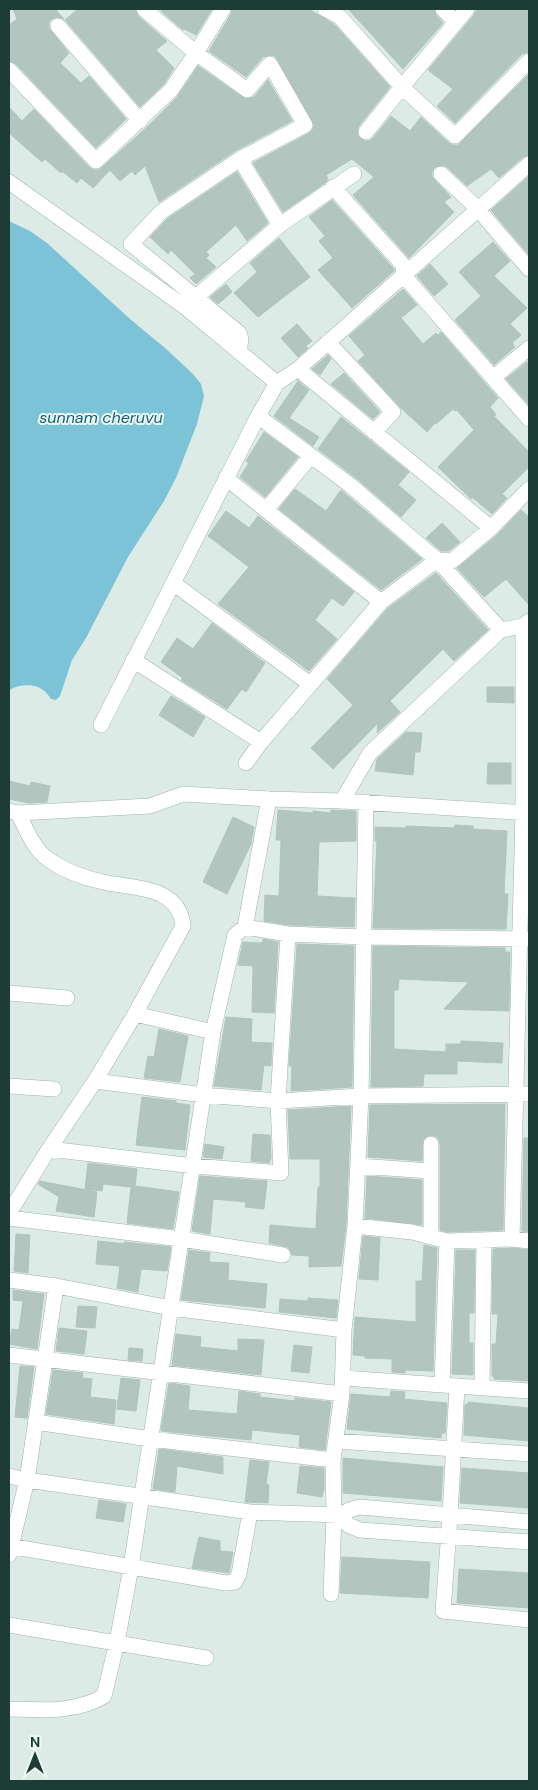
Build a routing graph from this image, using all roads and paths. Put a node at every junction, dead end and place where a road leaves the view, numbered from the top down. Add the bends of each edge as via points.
1 (144, 9) edge
2 (223, 9) edge
3 (325, 9) edge
4 (443, 9) edge
5 (467, 9) edge
6 (456, 22) junction
7 (58, 26) dead end
8 (196, 53) junction
9 (529, 61) edge
10 (9, 70) edge
11 (402, 86) junction
12 (140, 121) junction
13 (366, 132) dead end
14 (240, 159) junction
15 (529, 164) edge
16 (354, 174) dead end
17 (441, 174) dead end
18 (9, 182) edge
19 (333, 187) junction
20 (477, 208) junction
21 (280, 225) junction
22 (529, 269) edge
23 (404, 276) junction
24 (196, 297) junction
25 (328, 342) junction
26 (529, 348) edge
27 (239, 352) junction
28 (298, 369) junction
29 (493, 378) junction
30 (277, 382) junction
31 (258, 416) junction
32 (529, 420) edge
33 (374, 432) junction
34 (311, 456) junction
35 (226, 478) junction
36 (529, 489) edge
37 (266, 510) junction
38 (491, 528) junction
39 (437, 560) junction
40 (173, 583) junction
41 (381, 602) junction
42 (527, 625) edge
43 (501, 630) junction
44 (133, 660) junction
45 (310, 684) junction
46 (101, 726) dead end
47 (261, 742) junction
48 (246, 763) dead end
49 (270, 800) junction
50 (342, 801) junction
51 (366, 802) junction
52 (16, 812) edge
53 (526, 813) edge
54 (245, 927) junction
55 (288, 934) junction
56 (364, 937) junction
57 (525, 938) edge
58 (9, 993) edge
59 (67, 998) dead end
60 (135, 1014) junction
61 (213, 1032) junction
62 (95, 1081) junction
63 (9, 1086) edge
64 (54, 1089) dead end
65 (523, 1094) edge
66 (204, 1095) junction
67 (361, 1096) junction
68 (278, 1101) junction
69 (431, 1144) dead end
70 (49, 1149) junction
71 (194, 1166) junction
72 (358, 1166) junction
73 (431, 1171) junction
74 (9, 1213) edge
75 (9, 1218) edge
76 (355, 1226) junction
77 (431, 1237) junction
78 (181, 1239) junction
79 (512, 1239) junction
80 (484, 1240) junction
81 (447, 1241) junction
82 (529, 1241) edge
83 (284, 1255) dead end
84 (9, 1280) edge
85 (56, 1286) junction
86 (171, 1308) junction
87 (344, 1330) junction
88 (9, 1354) edge
89 (44, 1358) junction
90 (161, 1372) junction
91 (342, 1378) junction
92 (450, 1385) junction
93 (482, 1388) junction
94 (529, 1391) edge
95 (342, 1394) junction
96 (35, 1422) junction
97 (150, 1439) junction
98 (336, 1440) junction
99 (453, 1449) junction
100 (529, 1454) edge
101 (333, 1460) junction
102 (9, 1476) edge
103 (27, 1480) junction
104 (142, 1496) junction
105 (250, 1512) junction
106 (338, 1516) junction
107 (450, 1516) junction
108 (529, 1522) edge
109 (449, 1536) junction
110 (529, 1542) edge
111 (9, 1550) edge
112 (131, 1567) junction
113 (331, 1594) dead end
114 (529, 1620) edge
115 (9, 1625) edge
116 (118, 1642) junction
117 (206, 1658) dead end
118 (9, 1709) edge

1 - 8 street
2 - 8 street
3 - 11 street via 340,17
4 - 6 street
5 - 6 street
6 - 11 street
7 - 12 street
8 - 12 street via 171,90
8 - 14 street via 247,90 270,64 305,125
9 - 11 street via 455,136
10 - 12 street via 96,161
11 - 13 street
14 - 21 street
14 - 24 street via 160,212 131,244
15 - 20 street
16 - 19 street
17 - 20 street
18 - 27 street via 185,307
19 - 21 street
19 - 23 street via 403,264
20 - 22 street
20 - 23 street
21 - 24 street
23 - 25 street
23 - 29 street
24 - 27 street via 239,333
25 - 28 street
25 - 33 street via 393,412
26 - 29 street
27 - 30 street
28 - 30 street
28 - 33 street
29 - 32 street
30 - 31 street
31 - 34 street
31 - 35 street
33 - 38 street
34 - 37 street
34 - 39 street
35 - 37 street
35 - 40 street
36 - 38 street
37 - 41 street
38 - 39 street via 452,560
39 - 41 street
39 - 43 street
40 - 44 street
40 - 45 street
41 - 45 street
42 - 43 street
42 - 53 street
43 - 50 street via 370,752
44 - 46 street
44 - 47 street
45 - 47 street
47 - 48 street
49 - 50 street
49 - 52 street via 183,794 150,806
49 - 54 street
50 - 51 street
51 - 53 street
51 - 56 street
52 - 60 street via 40,852 49,860 90,878 156,892 177,907 183,926
53 - 57 street
54 - 55 street
54 - 61 street via 235,935
55 - 56 street
55 - 68 street
56 - 57 street
56 - 67 street
57 - 65 street
58 - 59 street
60 - 61 street
60 - 62 street
61 - 66 street
62 - 66 street
62 - 70 street
63 - 64 street
65 - 67 street
65 - 79 street
66 - 68 street
66 - 71 street
67 - 68 street
67 - 72 street
68 - 71 street via 281,1173
69 - 73 street
70 - 71 street
70 - 74 street
71 - 78 street
72 - 73 street
72 - 76 street
73 - 77 street
75 - 78 street
76 - 77 street
76 - 87 street
77 - 81 street
78 - 83 street
78 - 86 street
79 - 80 street
79 - 82 street
80 - 81 street
80 - 93 street
81 - 92 street
84 - 85 street
85 - 86 street
85 - 89 street
86 - 87 street
86 - 90 street
87 - 91 street
88 - 89 street
89 - 90 street
89 - 96 street
90 - 95 street
90 - 97 street
91 - 92 street
91 - 95 street
92 - 93 street
92 - 99 street
93 - 94 street
95 - 98 street
96 - 97 street
96 - 103 street
97 - 101 street
97 - 104 street
98 - 99 street
98 - 101 street
99 - 100 street
99 - 107 street
101 - 106 street
102 - 103 street
103 - 104 street
103 - 111 street
104 - 105 street
104 - 112 street
105 - 106 street
105 - 112 street via 235,1582
106 - 107 street via 360,1507
106 - 109 street via 360,1530
106 - 113 street
107 - 108 street
107 - 109 street
109 - 110 street
109 - 114 street via 443,1611
111 - 112 street
112 - 116 street
115 - 116 street
116 - 117 street
116 - 118 street via 104,1696 71,1709

